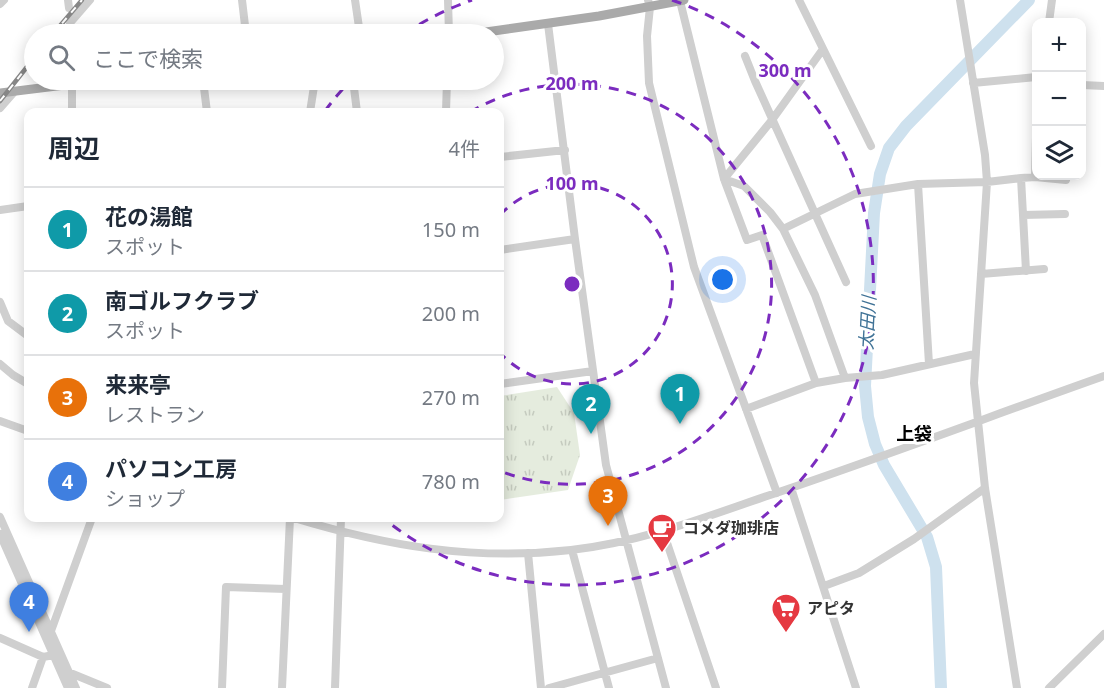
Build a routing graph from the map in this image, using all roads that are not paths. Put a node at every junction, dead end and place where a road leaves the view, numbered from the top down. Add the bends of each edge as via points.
1 (4, 0) edge
2 (90, 0) edge
3 (242, 0) edge
4 (355, 0) edge
5 (448, 0) edge
6 (682, 0) edge
7 (799, 0) edge
8 (960, 0) edge
9 (1052, 0) edge
10 (0, 4) edge
11 (649, 4) edge
12 (1050, 18) edge
13 (70, 24) edge
14 (245, 24) edge
15 (359, 24) edge
16 (449, 24) edge
17 (548, 24) junction
18 (504, 30) edge
19 (823, 49) junction
20 (745, 56) dead end
21 (1032, 77) edge
22 (973, 83) junction
23 (1086, 85) edge
24 (1104, 86) edge
25 (26, 90) edge
26 (72, 90) edge
27 (204, 90) edge
28 (313, 90) edge
29 (354, 90) edge
30 (447, 90) edge
31 (14, 92) junction
32 (0, 93) edge
33 (0, 108) edge
34 (72, 108) edge
35 (206, 108) edge
36 (311, 108) edge
37 (356, 108) edge
38 (446, 108) edge
39 (772, 120) junction
40 (871, 146) dead end
41 (565, 150) junction
42 (504, 158) edge
43 (1032, 177) edge
44 (1021, 178) junction
45 (724, 179) junction
46 (987, 182) junction
47 (918, 184) junction
48 (24, 207) edge
49 (0, 210) edge
50 (813, 214) junction
51 (1065, 214) dead end
52 (1023, 215) junction
53 (783, 229) junction
54 (575, 239) junction
55 (504, 249) edge
56 (1044, 269) dead end
57 (1026, 271) junction
58 (981, 274) junction
59 (846, 282) dead end
60 (0, 302) edge
61 (24, 333) edge
62 (975, 354) junction
63 (0, 364) edge
64 (929, 364) junction
65 (593, 371) junction
66 (1104, 376) edge
67 (845, 378) junction
68 (24, 382) edge
69 (504, 383) edge
70 (816, 383) junction
71 (746, 409) junction
72 (0, 421) edge
73 (977, 421) junction
74 (24, 430) edge
75 (791, 488) junction
76 (985, 488) junction
77 (777, 493) junction
78 (0, 517) edge
79 (91, 522) edge
80 (290, 522) edge
81 (307, 522) edge
82 (341, 522) edge
83 (663, 531) junction
84 (340, 532) junction
85 (0, 534) edge
86 (626, 540) junction
87 (572, 550) junction
88 (528, 553) junction
89 (824, 586) junction
90 (286, 589) junction
91 (51, 631) junction
92 (1104, 634) edge
93 (0, 638) edge
94 (57, 654) junction
95 (43, 657) junction
96 (658, 658) junction
97 (68, 672) junction
98 (605, 673) junction
99 (32, 688) edge
100 (68, 688) edge
101 (76, 688) edge
102 (107, 688) edge
103 (222, 688) edge
104 (282, 688) edge
105 (335, 688) edge
106 (541, 688) edge
107 (549, 688) edge
108 (609, 688) edge
109 (666, 688) edge
110 (716, 688) edge
111 (856, 688) edge
112 (1017, 688) edge
113 (1049, 688) edge

1 - 10 street
2 - 13 street
3 - 14 street
4 - 15 street
5 - 16 street
6 - 11 main road
6 - 45 street
7 - 19 street
8 - 22 street
9 - 12 street
11 - 17 main road
11 - 71 street via 649,82 694,267
17 - 18 main road
17 - 41 street
19 - 39 street
19 - 40 street
20 - 39 street
21 - 22 street
22 - 46 street
23 - 24 street
25 - 31 main road
26 - 34 street
27 - 35 street
28 - 36 street
29 - 37 street
30 - 38 street
31 - 32 main road
31 - 33 street
39 - 45 street
39 - 50 street
41 - 42 street
41 - 54 street
43 - 44 street
44 - 46 street
44 - 52 street
45 - 53 street via 744,186
45 - 70 street via 747,240 762,235
46 - 47 street
46 - 58 street
47 - 50 street via 855,194
47 - 64 street
48 - 49 street
50 - 53 street
50 - 59 street
51 - 52 street
52 - 57 street
53 - 67 street via 815,295
54 - 55 street
54 - 65 street
56 - 57 street
57 - 58 street
58 - 62 street
60 - 61 street via 8,321
62 - 64 street
62 - 73 street
63 - 68 street
64 - 67 street
65 - 69 street
65 - 86 street via 606,465
66 - 73 street
67 - 70 street
70 - 71 street
71 - 77 street
72 - 74 street
73 - 75 street
73 - 76 street
75 - 77 street
75 - 89 street
76 - 89 street via 859,573
76 - 112 street
77 - 83 street
78 - 91 street
79 - 91 street
80 - 90 street
81 - 84 street
82 - 84 street
83 - 86 street
83 - 110 street
84 - 88 street via 436,551
84 - 105 street
85 - 94 street
86 - 87 street
86 - 96 street
87 - 88 street
87 - 98 street
88 - 106 street
89 - 111 street
90 - 103 street via 226,587
90 - 104 street
91 - 94 street
92 - 113 street
93 - 95 street
94 - 95 street
94 - 97 street
94 - 100 street
95 - 99 street
96 - 98 street
96 - 109 street
97 - 101 street
97 - 102 street
98 - 107 street
98 - 108 street

